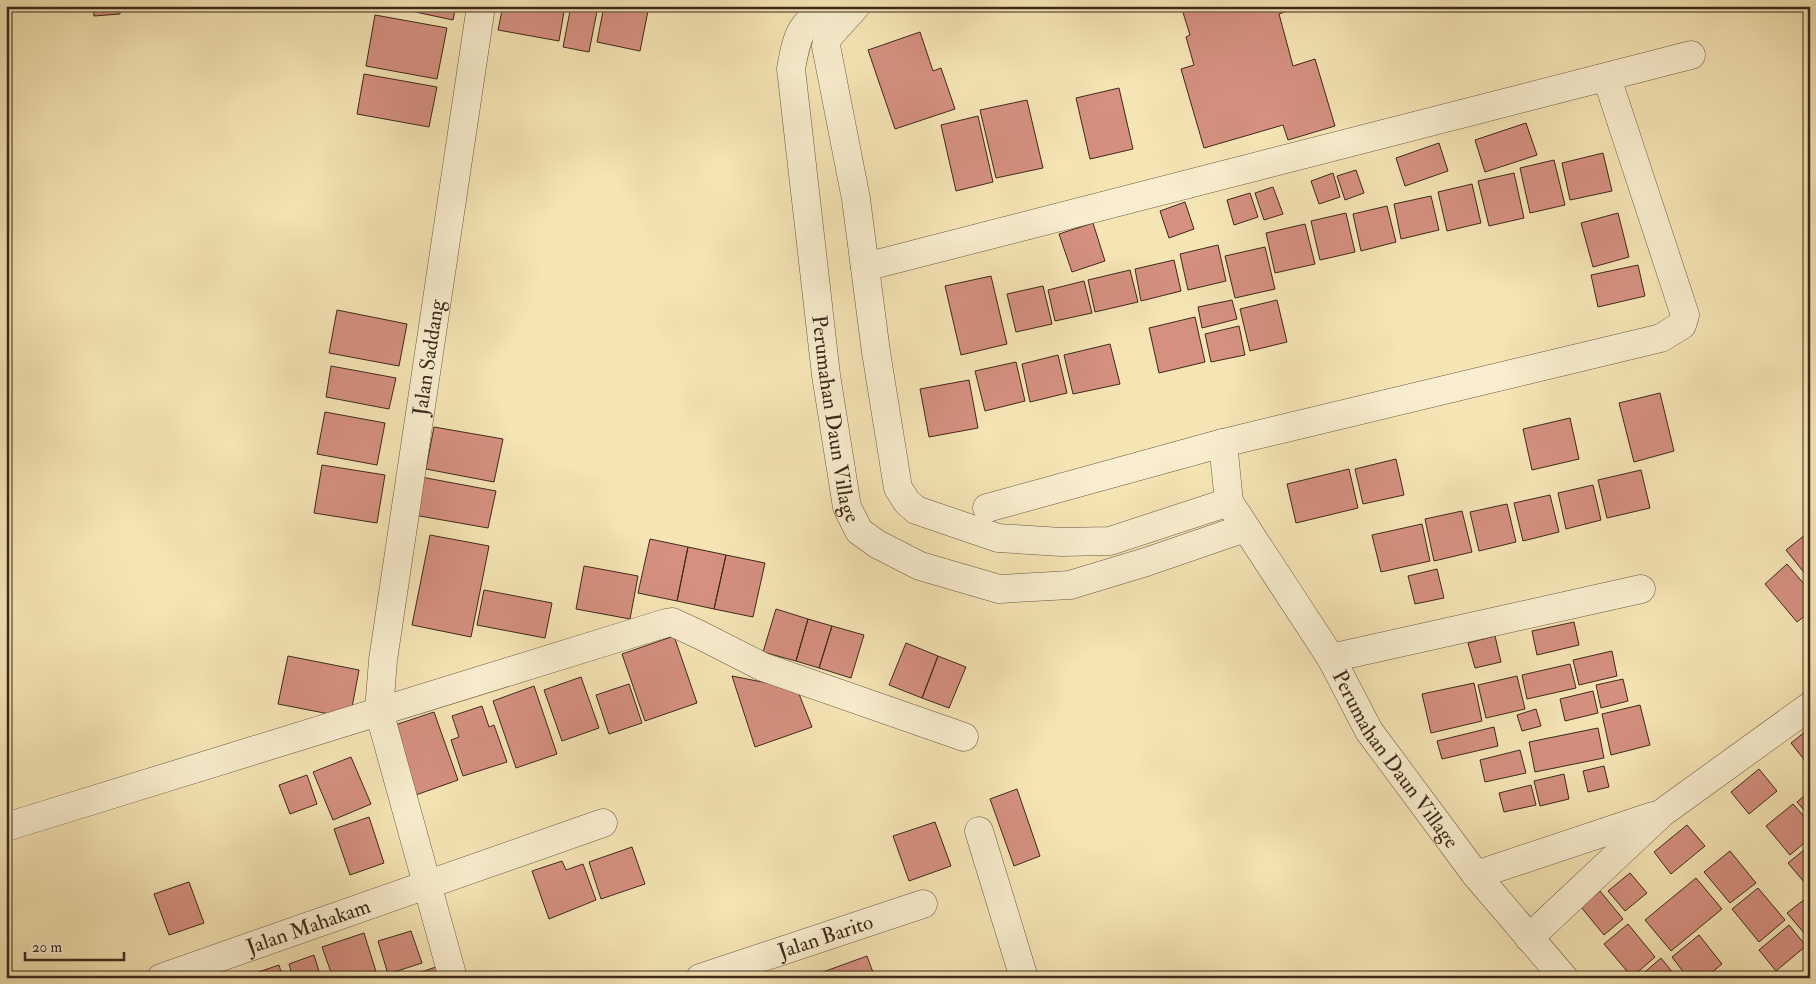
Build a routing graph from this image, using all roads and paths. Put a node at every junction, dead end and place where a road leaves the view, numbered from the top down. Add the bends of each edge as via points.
1 (481, 6) edge
2 (856, 6) edge
3 (827, 15) edge
4 (1691, 55) dead end
5 (1607, 78) junction
6 (864, 266) junction
7 (1223, 444) junction
8 (1229, 502) junction
9 (988, 508) dead end
10 (1245, 528) junction
11 (1641, 589) dead end
12 (1331, 658) junction
13 (1810, 706) edge
14 (379, 711) junction
15 (964, 737) dead end
16 (1662, 813) junction
17 (603, 823) dead end
18 (6, 827) edge
19 (979, 831) dead end
20 (1476, 875) junction
21 (428, 884) junction
22 (923, 904) dead end
23 (1528, 938) junction
24 (161, 978) edge
25 (453, 978) edge
26 (700, 978) edge
27 (1024, 978) edge
28 (1564, 978) edge

1 - 14 street, Jalan Saddang via 383,660
2 - 3 street, Perumahan Daun Village
3 - 6 street via 826,46 856,199
3 - 10 street, Perumahan Daun Village via 810,20 798,35 791,69 826,375 847,507 859,532 920,566 999,589 1070,585
4 - 5 street
5 - 6 street
5 - 7 street via 1685,315 1682,326 1661,338
6 - 8 street via 898,488 916,510 998,538 1061,542 1110,540
7 - 8 street
7 - 9 street
8 - 10 street, Perumahan Daun Village
10 - 12 street, Perumahan Daun Village
11 - 12 street
12 - 20 street, Perumahan Daun Village via 1369,731
13 - 16 street
14 - 15 street via 672,622 763,667
14 - 18 street
14 - 21 street
16 - 20 street
16 - 23 street
17 - 21 street, Jalan Mahakam
19 - 27 street
20 - 23 street, Perumahan Daun Village
21 - 24 street, Jalan Mahakam
21 - 25 street
22 - 26 street, Jalan Barito
23 - 28 street, Perumahan Daun Village

